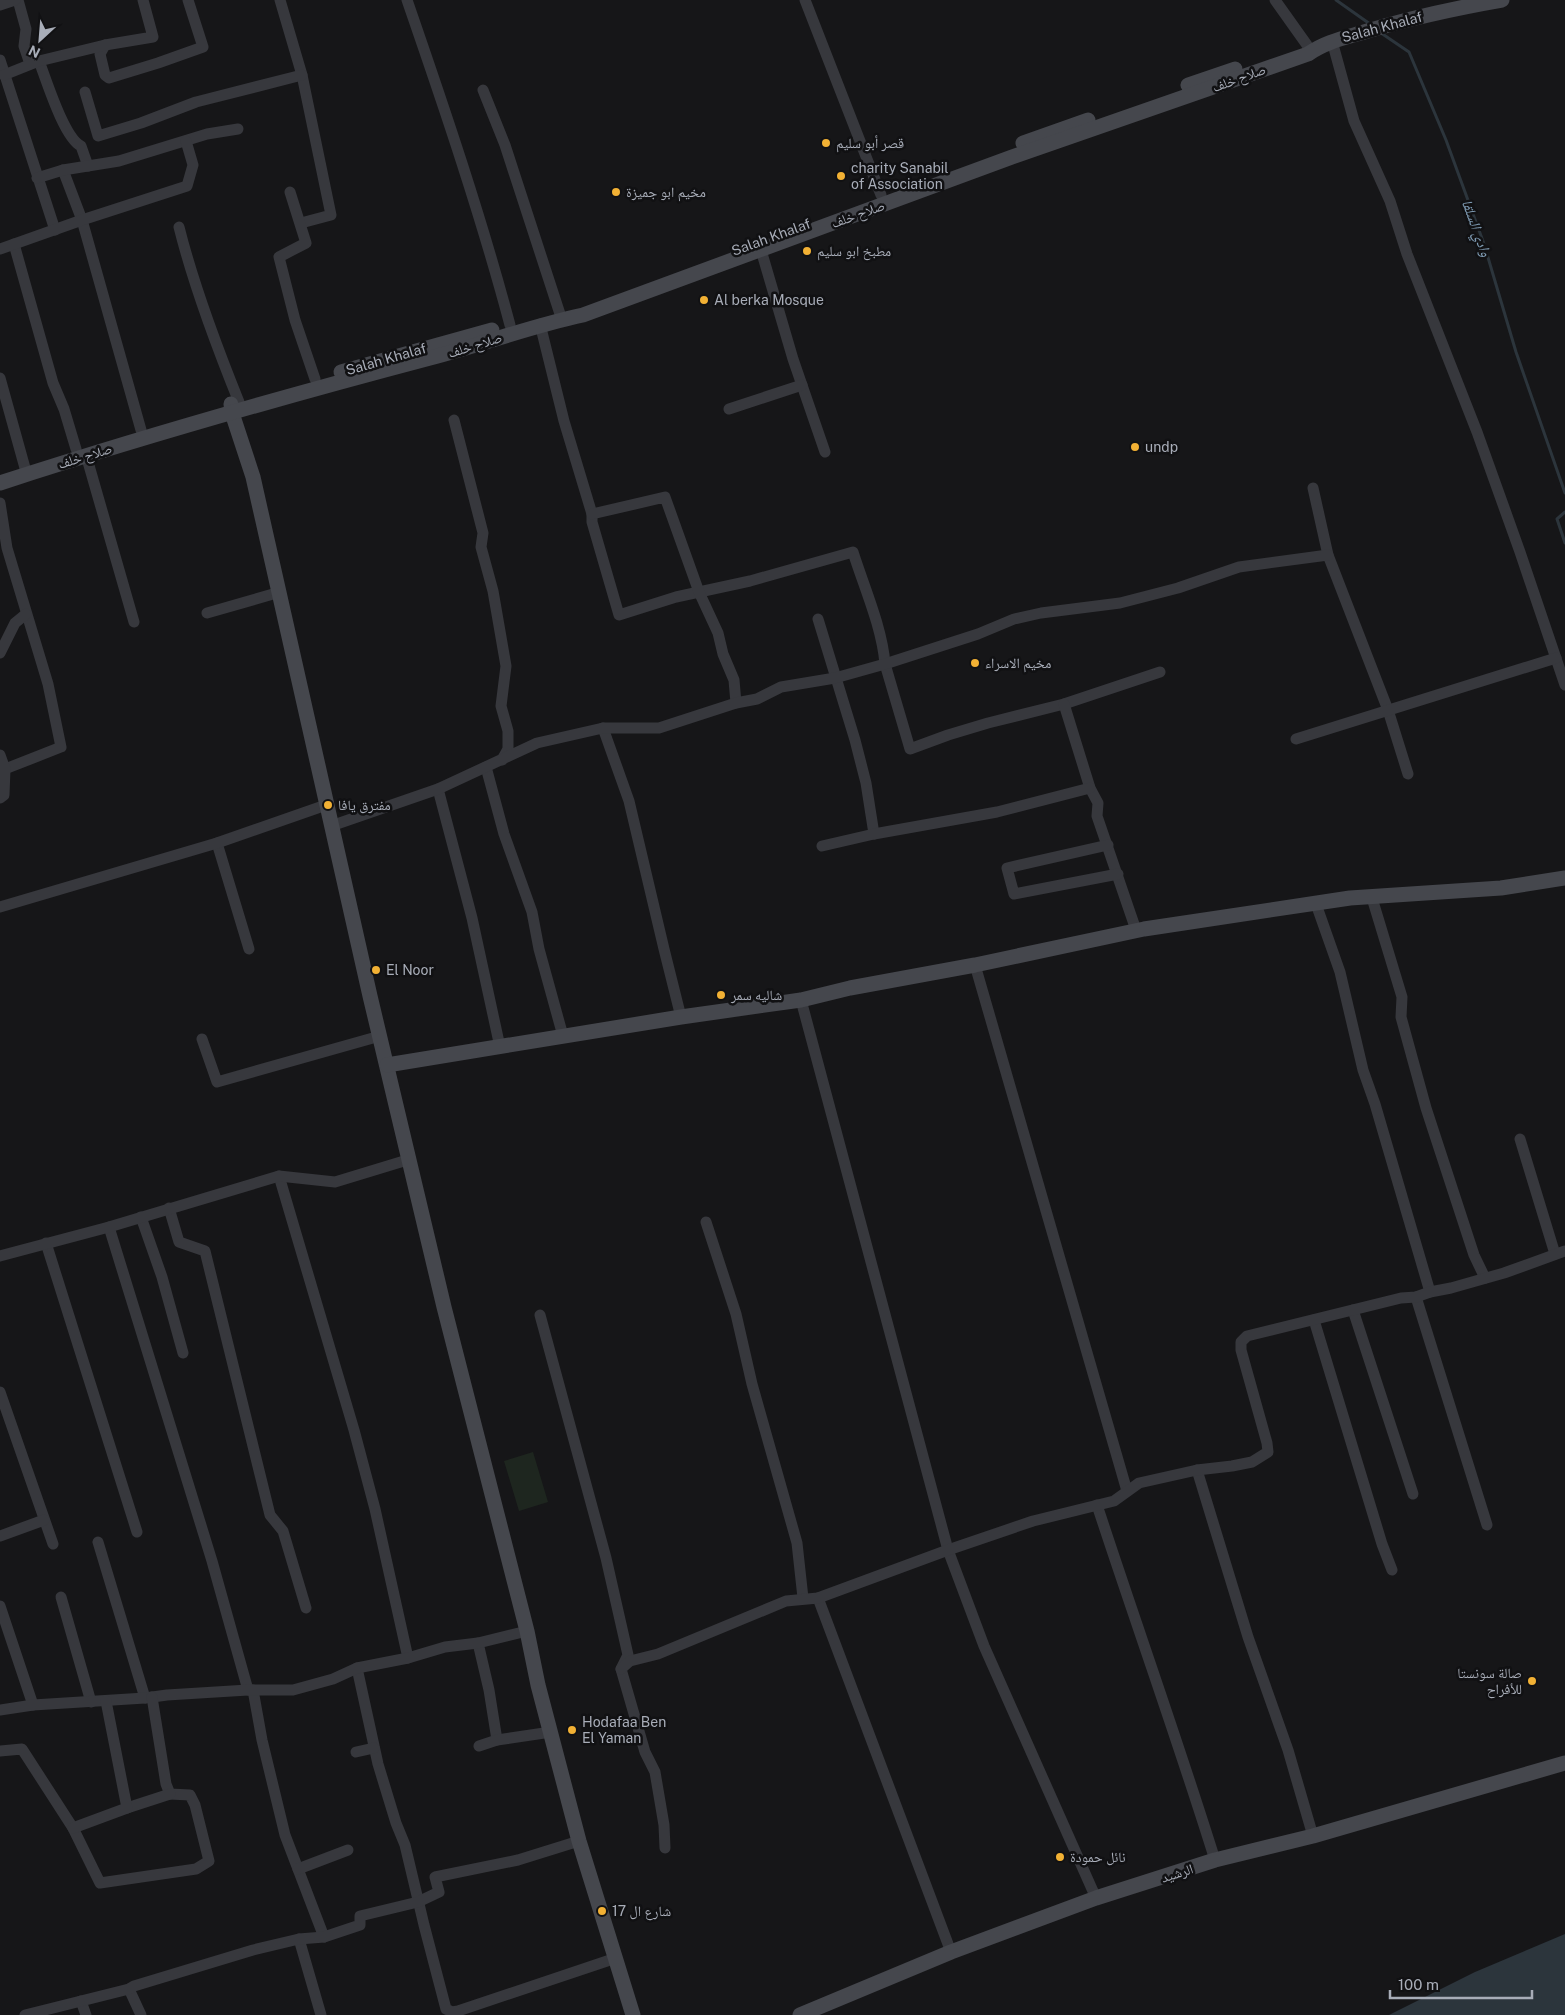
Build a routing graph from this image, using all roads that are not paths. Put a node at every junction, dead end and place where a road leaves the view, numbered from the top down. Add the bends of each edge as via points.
1 (16, 0) edge
2 (144, 0) edge
3 (188, 0) edge
4 (280, 0) edge
5 (407, 0) edge
6 (805, 0) edge
7 (1275, 0) edge
8 (1502, 0) edge
9 (0, 5) edge
10 (1320, 44) junction
11 (105, 45) junction
12 (0, 60) edge
13 (34, 62) junction
14 (4, 75) junction
15 (302, 75) junction
16 (483, 90) dead end
17 (84, 92) dead end
18 (238, 129) dead end
19 (186, 141) junction
20 (88, 166) junction
21 (63, 170) junction
22 (37, 178) junction
23 (290, 192) dead end
24 (881, 195) junction
25 (82, 220) junction
26 (301, 223) junction
27 (179, 227) dead end
28 (55, 230) junction
29 (14, 244) junction
30 (0, 248) edge
31 (761, 250) junction
32 (560, 314) junction
33 (540, 324) junction
34 (510, 325) junction
35 (0, 378) edge
36 (315, 379) junction
37 (802, 384) junction
38 (234, 407) junction
39 (729, 409) dead end
40 (454, 420) dead end
41 (141, 430) junction
42 (81, 452) junction
43 (825, 452) dead end
44 (24, 468) junction
45 (0, 475) edge
46 (0, 483) edge
47 (1313, 488) dead end
48 (0, 503) edge
49 (592, 514) junction
50 (1328, 555) junction
51 (280, 592) junction
52 (699, 592) junction
53 (207, 613) dead end
54 (26, 614) junction
55 (818, 619) dead end
56 (134, 622) dead end
57 (0, 653) edge
58 (1556, 658) junction
59 (885, 664) junction
60 (1160, 672) dead end
61 (835, 678) junction
62 (1565, 685) edge
63 (736, 703) junction
64 (1064, 704) junction
65 (1388, 710) junction
66 (603, 728) junction
67 (1296, 739) dead end
68 (0, 755) edge
69 (502, 760) junction
70 (486, 767) junction
71 (5, 769) junction
72 (1408, 774) dead end
73 (1090, 788) junction
74 (438, 789) junction
75 (0, 798) edge
76 (326, 805) junction
77 (331, 826) junction
78 (874, 834) junction
79 (217, 843) junction
80 (1108, 845) junction
81 (822, 846) dead end
82 (1118, 874) junction
83 (1565, 878) edge
84 (1372, 898) junction
85 (1316, 904) junction
86 (0, 907) edge
87 (1136, 930) junction
88 (250, 949) dead end
89 (975, 965) junction
90 (801, 1000) junction
91 (681, 1017) junction
92 (380, 1036) junction
93 (562, 1036) junction
94 (202, 1039) dead end
95 (500, 1047) junction
96 (387, 1065) junction
97 (1520, 1139) dead end
98 (404, 1161) dead end
99 (279, 1176) junction
100 (168, 1208) junction
101 (141, 1216) junction
102 (706, 1222) dead end
103 (109, 1227) junction
104 (46, 1243) junction
105 (1560, 1252) edge
106 (0, 1256) edge
107 (1485, 1278) junction
108 (1430, 1292) junction
109 (1416, 1297) junction
110 (1353, 1310) junction
111 (540, 1315) dead end
112 (1314, 1320) junction
113 (183, 1353) dead end
114 (0, 1392) edge
115 (1197, 1470) junction
116 (1127, 1490) junction
117 (1413, 1494) dead end
118 (1097, 1505) junction
119 (44, 1520) junction
120 (1487, 1525) dead end
121 (137, 1532) dead end
122 (0, 1536) edge
123 (98, 1542) dead end
124 (53, 1544) dead end
125 (948, 1550) junction
126 (1392, 1570) dead end
127 (60, 1597) dead end
128 (803, 1598) junction
129 (818, 1598) junction
130 (0, 1606) edge
131 (306, 1608) dead end
132 (526, 1631) junction
133 (478, 1643) junction
134 (408, 1658) junction
135 (357, 1668) junction
136 (621, 1669) junction
137 (251, 1690) junction
138 (149, 1698) junction
139 (106, 1701) junction
140 (91, 1702) junction
141 (33, 1704) junction
142 (0, 1710) edge
143 (551, 1732) junction
144 (497, 1740) junction
145 (479, 1746) dead end
146 (374, 1748) junction
147 (0, 1751) edge
148 (356, 1752) dead end
149 (1565, 1763) edge
150 (170, 1794) junction
151 (128, 1808) junction
152 (72, 1828) junction
153 (1313, 1836) junction
154 (579, 1841) junction
155 (665, 1848) dead end
156 (348, 1850) dead end
157 (1215, 1860) junction
158 (298, 1869) junction
159 (1096, 1898) junction
160 (418, 1902) junction
161 (324, 1937) junction
162 (299, 1939) junction
163 (950, 1952) junction
164 (616, 1958) junction
165 (129, 1989) junction
166 (81, 2001) junction
167 (25, 2015) edge
168 (86, 2015) edge
169 (141, 2015) edge
170 (321, 2015) edge
171 (633, 2015) edge
172 (800, 2015) edge

1 - 9 street
1 - 13 street via 26,29 24,46
2 - 11 street via 153,37
3 - 11 street via 202,48 109,78 100,54
4 - 15 street
5 - 34 street via 440,94
6 - 24 street
7 - 10 street
8 - 10 main road, Salah Khalaf
10 - 24 main road, صلاح خلف via 1049,133
10 - 31 main road, صلاح خلف via 1308,54 994,163
10 - 58 street via 1390,201 1407,254 1477,432
11 - 13 street
12 - 14 street
13 - 14 street
13 - 20 street via 68,133 81,146
14 - 22 street
15 - 17 street via 196,102 98,136
15 - 26 street via 331,215
16 - 32 street via 505,145
18 - 19 street
19 - 20 street via 119,161
19 - 25 street via 193,165 187,186
20 - 21 street
21 - 22 street
21 - 25 street
22 - 28 street
23 - 26 street
24 - 32 main road, Salah Khalaf via 609,299
25 - 28 street
25 - 41 street
26 - 36 street via 306,244 279,257
27 - 38 street via 222,358
28 - 29 street
29 - 30 street
29 - 42 street via 53,383
31 - 33 main road, صلاح خلف via 583,315
31 - 37 street
32 - 34 main road, Salah Khalaf
33 - 38 main road, صلاح خلف via 457,350
33 - 49 street
34 - 36 main road, Salah Khalaf
35 - 44 street
36 - 38 main road, Salah Khalaf
37 - 39 street
37 - 43 street
38 - 41 main road, Salah Khalaf
38 - 42 main road, صلاح خلف
38 - 51 main road
40 - 69 street via 483,533 481,547 493,591 506,666 501,706 508,731 508,749
41 - 42 main road, Salah Khalaf
42 - 44 main road, Salah Khalaf
42 - 46 main road, صلاح خلف
42 - 56 street
44 - 45 main road, Salah Khalaf
47 - 50 street
48 - 54 street via 7,548
49 - 52 street via 665,497
49 - 52 street via 619,614
50 - 59 street via 1239,567 1120,603 1014,619
50 - 65 street
51 - 53 street
51 - 76 main road
52 - 59 street via 853,552
52 - 63 street via 718,633 734,680
54 - 57 street via 15,623
54 - 71 street via 48,684 61,748
55 - 61 street
58 - 62 street
58 - 65 street
59 - 61 street
59 - 64 street via 910,749 988,723
60 - 64 street
61 - 63 street via 781,687 757,699
61 - 78 street via 866,784
63 - 66 street via 659,728
64 - 73 street
65 - 67 street
65 - 72 street
66 - 69 street via 538,743
66 - 91 street via 629,800
68 - 71 street
69 - 70 street
70 - 74 street
70 - 93 street via 504,834 532,912
71 - 75 street via 4,794
73 - 78 street via 997,812
73 - 80 street via 1098,802 1097,816
74 - 77 street
74 - 95 street via 472,918
76 - 77 main road
76 - 79 street
77 - 92 main road
78 - 81 street
79 - 86 street
79 - 88 street
80 - 82 street
80 - 82 street via 1008,868 1014,894
82 - 87 street
83 - 84 main road via 1501,888
84 - 85 main road
84 - 107 street via 1402,996 1401,1018 1426,1108 1474,1255
85 - 87 main road
85 - 108 street via 1340,972 1363,1070
87 - 89 main road
89 - 90 main road
89 - 116 street
90 - 91 main road
90 - 125 street
91 - 93 main road
92 - 94 street via 217,1082
92 - 96 main road
93 - 95 main road
95 - 96 main road
96 - 132 main road via 444,1308
97 - 105 street
98 - 99 street via 335,1182
99 - 100 street
99 - 134 street via 357,1439
100 - 101 street
100 - 131 street via 179,1242 206,1251 270,1515 282,1531
101 - 103 street
101 - 113 street
102 - 128 street via 736,1314 752,1384 797,1543
103 - 104 street
103 - 137 street
104 - 106 street
104 - 121 street
105 - 107 street
107 - 108 street
108 - 109 street
109 - 110 street
109 - 120 street
110 - 112 street
110 - 117 street
111 - 136 street via 606,1558 628,1655
112 - 115 street via 1247,1336 1241,1342 1240,1350 1268,1452 1252,1462
112 - 126 street
114 - 119 street
115 - 116 street via 1139,1483
115 - 153 street
116 - 118 street via 1114,1501
118 - 125 street via 1033,1521
118 - 157 street
119 - 122 street
119 - 124 street
123 - 138 street
125 - 129 street
125 - 159 street via 984,1646
127 - 140 street
128 - 129 street
128 - 136 street via 786,1601 658,1654 630,1661
129 - 163 street
130 - 141 street
132 - 133 street
132 - 143 main road
133 - 134 street via 444,1647
133 - 144 street
134 - 135 street
135 - 137 street via 333,1679 293,1690
135 - 146 street
136 - 155 street via 645,1752 655,1772
137 - 138 street
137 - 158 street via 285,1835
138 - 139 street
138 - 150 street
139 - 140 street
139 - 151 street
140 - 141 street
141 - 142 street
143 - 144 street
143 - 154 main road
144 - 145 street
146 - 148 street
146 - 160 street via 396,1824 406,1846
147 - 152 street via 22,1749
149 - 153 main road, الرشيد
150 - 151 street
150 - 152 street via 190,1795 195,1805 209,1861 196,1869 100,1883
151 - 152 street
153 - 157 main road, الرشيد
154 - 160 street via 518,1860 435,1877 439,1892
154 - 164 main road
156 - 158 street
157 - 159 main road, الرشيد
158 - 161 street
159 - 163 main road, الرشيد
160 - 161 street via 360,1916 360,1925
160 - 164 street via 446,2009 452,2012
161 - 162 street
162 - 165 street
162 - 170 street
163 - 172 main road, الرشيد
164 - 171 main road
165 - 166 street
165 - 169 street
166 - 167 street
166 - 168 street

